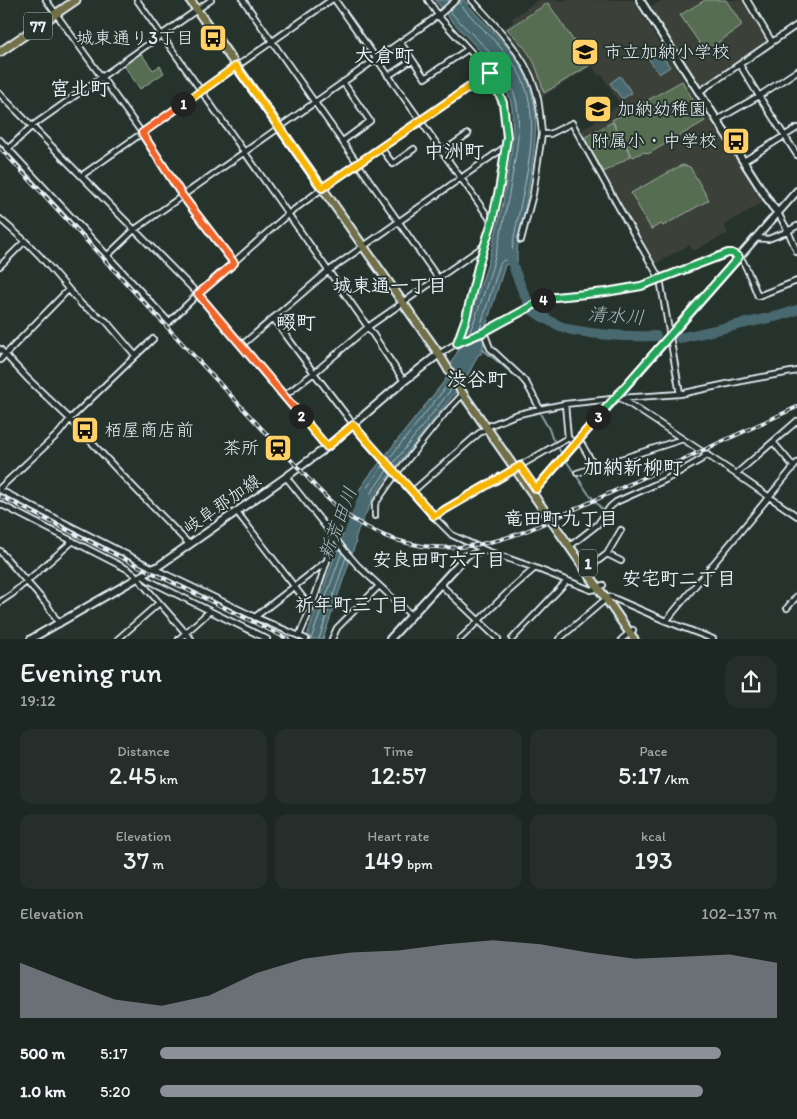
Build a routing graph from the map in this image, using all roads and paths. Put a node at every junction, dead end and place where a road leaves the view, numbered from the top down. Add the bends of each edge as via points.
1 (46, 0) edge
2 (76, 0) edge
3 (136, 0) edge
4 (190, 0) edge
5 (211, 0) edge
6 (243, 0) edge
7 (333, 0) edge
8 (428, 0) edge
9 (456, 0) edge
10 (472, 0) edge
11 (640, 0) edge
12 (748, 0) edge
13 (197, 10) junction
14 (56, 14) junction
15 (439, 15) junction
16 (797, 25) edge
17 (161, 35) junction
18 (272, 42) junction
19 (400, 42) junction
20 (772, 42) junction
21 (468, 49) junction
22 (0, 52) edge
23 (376, 59) junction
24 (412, 60) junction
25 (740, 65) junction
26 (236, 66) junction
27 (797, 71) edge
28 (490, 73) junction
29 (388, 76) junction
30 (102, 77) junction
31 (343, 82) junction
32 (201, 92) junction
33 (699, 92) junction
34 (0, 94) edge
35 (759, 96) junction
36 (315, 102) junction
37 (717, 120) junction
38 (420, 121) junction
39 (32, 126) junction
40 (279, 127) junction
41 (797, 128) edge
42 (142, 133) junction
43 (468, 134) dead end
44 (542, 134) junction
45 (784, 136) junction
46 (0, 140) edge
47 (343, 142) junction
48 (505, 147) junction
49 (381, 148) junction
50 (8, 149) junction
51 (414, 150) dead end
52 (244, 152) junction
53 (442, 152) junction
54 (797, 155) edge
55 (744, 161) junction
56 (359, 164) junction
57 (81, 176) junction
58 (460, 179) junction
59 (322, 188) junction
60 (797, 191) edge
61 (182, 195) junction
62 (778, 212) junction
63 (287, 215) junction
64 (0, 219) edge
65 (399, 222) junction
66 (492, 222) junction
67 (797, 226) edge
68 (134, 230) junction
69 (788, 231) junction
70 (755, 238) junction
71 (521, 240) dead end
72 (25, 241) junction
73 (363, 246) junction
74 (485, 246) junction
75 (797, 252) edge
76 (107, 256) junction
77 (739, 257) junction
78 (234, 263) junction
79 (0, 266) edge
80 (327, 272) junction
81 (438, 278) junction
82 (660, 279) junction
83 (797, 280) edge
84 (68, 290) junction
85 (198, 294) junction
86 (402, 303) junction
87 (273, 318) junction
88 (368, 327) junction
89 (484, 332) junction
90 (670, 335) junction
91 (153, 339) dead end
92 (457, 343) junction
93 (242, 345) junction
94 (0, 349) edge
95 (439, 354) junction
96 (5, 355) junction
97 (135, 355) junction
98 (0, 360) edge
99 (797, 371) edge
100 (314, 373) junction
101 (404, 381) junction
102 (463, 390) junction
103 (680, 394) junction
104 (284, 396) junction
105 (621, 398) junction
106 (613, 400) junction
107 (565, 404) junction
108 (538, 409) junction
109 (70, 419) junction
110 (797, 421) edge
111 (353, 425) junction
112 (489, 426) junction
113 (568, 438) junction
114 (684, 439) junction
115 (773, 442) junction
116 (575, 443) junction
117 (327, 447) junction
118 (707, 454) junction
119 (796, 465) edge
120 (518, 467) junction
121 (595, 467) junction
122 (395, 473) junction
123 (577, 473) dead end
124 (736, 474) junction
125 (286, 477) junction
126 (0, 489) edge
127 (534, 490) junction
128 (412, 492) junction
129 (770, 496) junction
130 (0, 504) edge
131 (236, 512) junction
132 (375, 516) dead end
133 (434, 516) junction
134 (797, 516) edge
135 (621, 530) dead end
136 (335, 539) junction
137 (73, 541) junction
138 (190, 545) junction
139 (572, 545) junction
140 (486, 550) junction
141 (0, 551) edge
142 (607, 554) junction
143 (466, 556) joint
144 (327, 561) junction
145 (620, 561) dead end
146 (590, 567) junction
147 (155, 568) junction
148 (535, 568) junction
149 (141, 577) junction
150 (27, 581) junction
151 (568, 581) junction
152 (440, 584) junction
153 (294, 586) junction
154 (379, 586) junction
155 (601, 586) junction
156 (797, 596) edge
157 (609, 598) junction
158 (0, 602) edge
159 (159, 603) junction
160 (311, 608) junction
161 (787, 608) dead end
162 (210, 611) junction
163 (412, 616) junction
164 (255, 617) junction
165 (478, 620) junction
166 (666, 621) junction
167 (59, 624) junction
168 (186, 633) junction
169 (633, 634) edge
170 (302, 637) edge
171 (31, 639) edge
172 (118, 639) edge
173 (179, 639) edge
174 (191, 639) edge
175 (268, 639) edge
176 (332, 639) edge
177 (390, 639) edge
178 (460, 639) edge
179 (498, 639) edge
180 (512, 639) edge
181 (559, 639) edge
182 (622, 639) edge
183 (640, 639) edge
184 (713, 639) edge

1 - 14 street
2 - 14 main road, 77
3 - 17 street
4 - 13 main road, 1
5 - 13 street
6 - 18 street
7 - 18 street
7 - 23 street
8 - 15 street
9 - 15 street
10 - 44 street via 520,56 538,99
11 - 33 street
12 - 20 street
13 - 17 street
13 - 26 main road, 1
14 - 22 main road, 77
14 - 30 street
15 - 19 street
15 - 21 street
16 - 20 street
17 - 30 street
17 - 32 street
18 - 26 street
18 - 36 street
19 - 23 street
19 - 24 street
20 - 25 street
21 - 24 street via 425,78
21 - 28 street
23 - 29 street
23 - 31 street
24 - 29 street
25 - 33 street
25 - 35 street
26 - 32 street
26 - 40 main road, 1
27 - 35 street
28 - 38 street
28 - 48 street via 503,103
29 - 38 street
30 - 39 street
30 - 42 street
31 - 36 street
31 - 47 street via 370,122
32 - 42 street
32 - 52 street
33 - 37 street
34 - 39 street
35 - 37 street
35 - 45 street
36 - 40 street
36 - 47 street
37 - 55 street
38 - 49 street
38 - 53 street
39 - 50 street
39 - 57 street
40 - 52 street
40 - 59 main road, 1
41 - 45 street
42 - 57 street
42 - 61 street
43 - 53 street
44 - 71 street via 533,194
44 - 82 street via 550,134 572,124
45 - 54 street
45 - 55 street
46 - 50 street
47 - 56 street
48 - 58 street
48 - 66 street
49 - 51 street via 393,164
49 - 56 street
50 - 76 street
52 - 61 street
52 - 63 street
53 - 58 street
55 - 62 street
56 - 59 street
56 - 65 street
57 - 68 street
58 - 65 street
58 - 66 street
59 - 63 street
59 - 73 main road, 1
60 - 62 street
61 - 68 street
61 - 78 street
62 - 69 street
62 - 70 street
63 - 78 street
63 - 80 street
64 - 72 street
65 - 73 street
65 - 81 street
66 - 74 street
67 - 69 street
68 - 76 street
68 - 85 street
69 - 70 street via 768,239
69 - 75 street
70 - 77 street
72 - 79 street
72 - 84 street
73 - 80 street
73 - 86 main road, 1
74 - 81 street
74 - 92 street
76 - 85 street via 169,322
77 - 82 street via 728,253
77 - 83 street via 758,296
77 - 90 street
78 - 85 street
80 - 87 street
80 - 88 street
81 - 86 street
82 - 89 street via 641,286 545,299
82 - 90 street
84 - 96 street
84 - 97 street via 82,305 106,321
85 - 93 street
86 - 88 street
86 - 95 main road, 1
87 - 93 street
87 - 100 street
88 - 100 street
88 - 101 street
89 - 92 street
89 - 108 street via 490,348 527,384
90 - 103 street
90 - 106 street
91 - 97 street
92 - 95 street
93 - 104 street
94 - 96 street
95 - 101 street, 岐阜那加線
95 - 102 main road, 1
96 - 98 street
96 - 109 street
97 - 109 street
99 - 103 street
100 - 104 street
100 - 111 street
101 - 111 street, 岐阜那加線
102 - 112 main road, 1
102 - 122 street
103 - 105 street
104 - 117 street
105 - 106 street
105 - 114 street
106 - 107 street
106 - 116 street
107 - 108 street
107 - 113 street
108 - 112 street
109 - 126 street
109 - 138 street
110 - 115 street
111 - 117 street, 岐阜那加線
111 - 122 street
112 - 120 main road, 1
112 - 128 street
113 - 116 street
113 - 120 street
114 - 118 street
114 - 121 street
115 - 119 street
115 - 124 street
116 - 121 street via 581,443
116 - 127 street
117 - 125 street, 岐阜那加線
118 - 124 street
118 - 139 street via 665,480 616,502
119 - 129 street
120 - 127 main road, 1
120 - 133 street
121 - 123 street
122 - 128 street
122 - 132 street via 375,504
124 - 129 street
125 - 131 street, 岐阜那加線
125 - 136 street
126 - 147 street
127 - 139 main road, 1
128 - 133 street
129 - 134 street
129 - 166 street
130 - 137 street
131 - 138 street, 岐阜那加線
131 - 153 street
133 - 140 street via 452,535
135 - 142 street
136 - 144 street via 330,545
136 - 154 street
137 - 149 street
137 - 150 street
138 - 147 street, 岐阜那加線
139 - 146 main road, 1
139 - 155 main road, 1
140 - 143 street
140 - 148 street
141 - 150 street
142 - 145 street
142 - 146 street
143 - 152 street
144 - 153 street
144 - 160 street
146 - 155 main road, 1
147 - 149 street, 岐阜那加線
147 - 164 street
148 - 151 street
148 - 165 street
149 - 159 street
149 - 162 street
149 - 167 street, 岐阜那加線
150 - 158 street
150 - 167 street
151 - 155 street via 590,590
151 - 180 street
152 - 163 street
152 - 165 street
153 - 160 street
153 - 164 street
154 - 163 street
154 - 176 street via 337,628
155 - 157 main road, 1
156 - 161 street
157 - 166 street
157 - 169 main road, 1
157 - 181 street
159 - 168 street
159 - 172 street
160 - 170 street
162 - 168 street
162 - 175 street
163 - 177 street
164 - 170 street
165 - 178 street
165 - 179 street
166 - 184 street
167 - 171 street, 岐阜那加線
168 - 173 street
168 - 174 street
169 - 182 street
169 - 183 main road, 1

